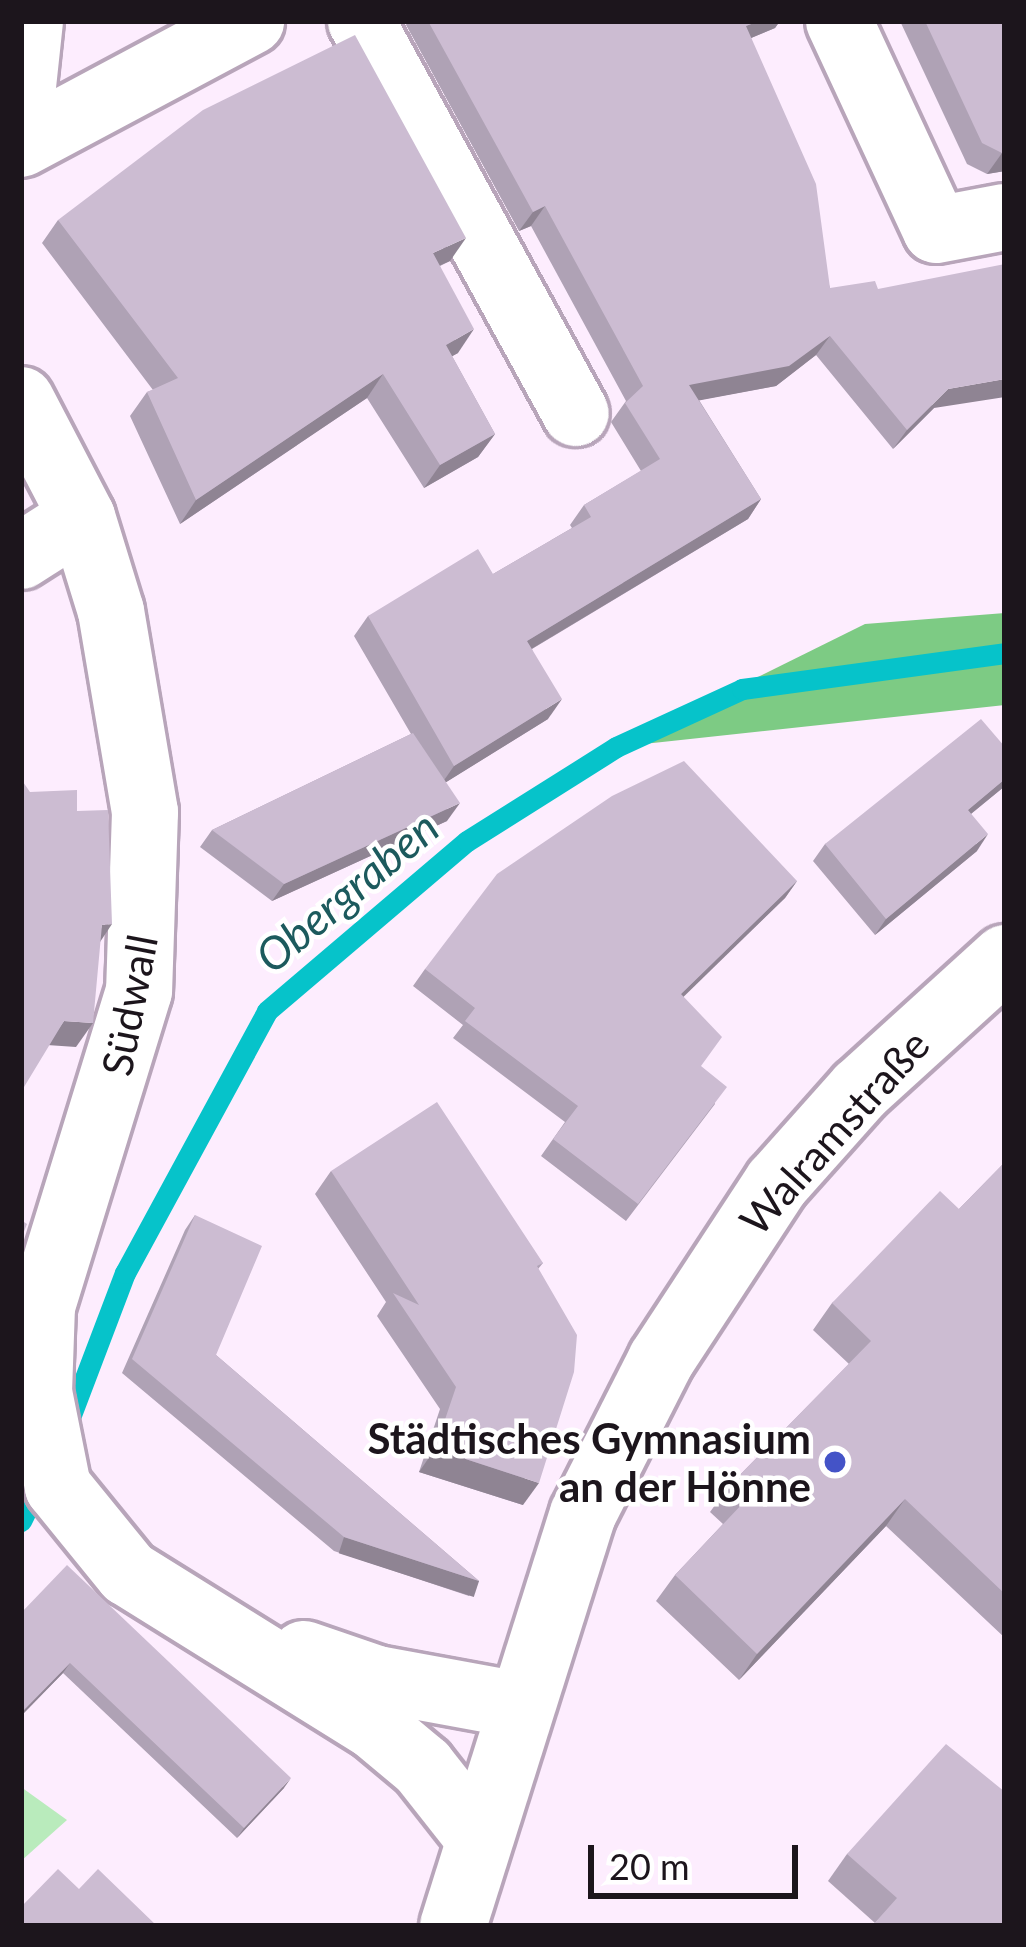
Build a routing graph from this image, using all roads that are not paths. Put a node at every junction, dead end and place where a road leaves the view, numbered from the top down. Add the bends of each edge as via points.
1 (31, 21) edge
2 (250, 21) edge
3 (362, 21) edge
4 (839, 21) edge
5 (21, 105) edge
6 (21, 143) edge
7 (1005, 217) edge
8 (21, 400) edge
9 (576, 412) dead end
10 (82, 517) junction
11 (21, 556) edge
12 (1005, 958) edge
13 (54, 1498) edge
14 (176, 1609) junction
15 (519, 1705) junction
16 (478, 1838) junction
17 (452, 1926) edge

1 - 5 street
2 - 6 street
3 - 9 street
4 - 7 street via 936,230
8 - 10 street, Südwall
10 - 11 street
10 - 13 street, Südwall via 131,708 147,912 129,1030 42,1306 39,1391
12 - 15 street, Walramstraße via 860,1090 777,1183 707,1282 583,1514
13 - 14 street, Südwall
14 - 15 street, Südwall via 377,1679
14 - 16 street, Südwall via 374,1726 423,1767
15 - 16 street, Walramstraße
16 - 17 street, Walramstraße

